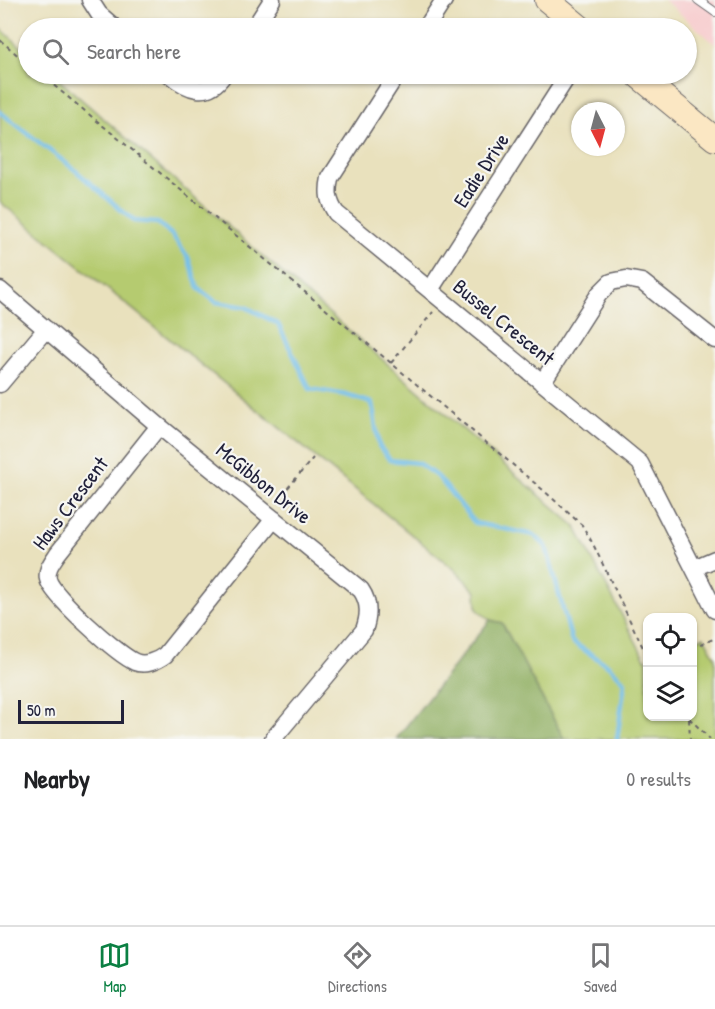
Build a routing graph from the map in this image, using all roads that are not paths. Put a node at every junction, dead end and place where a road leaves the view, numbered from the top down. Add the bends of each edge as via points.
1 (90, 0) edge
2 (272, 0) edge
3 (444, 0) edge
4 (547, 0) edge
5 (698, 0) edge
6 (715, 12) edge
7 (104, 18) edge
8 (260, 18) edge
9 (432, 18) edge
10 (569, 18) edge
11 (182, 84) edge
12 (214, 84) edge
13 (391, 84) edge
14 (563, 84) edge
15 (648, 84) edge
16 (715, 139) edge
17 (0, 290) edge
18 (430, 290) junction
19 (46, 329) junction
20 (715, 340) edge
21 (542, 383) junction
22 (0, 384) edge
23 (159, 426) junction
24 (270, 516) junction
25 (715, 559) edge
26 (694, 568) junction
27 (715, 610) edge
28 (273, 739) edge

1 - 7 street
2 - 8 street
3 - 9 street
4 - 10 street
5 - 6 lane
11 - 12 street via 192,89
13 - 18 street, Bussel Crescent via 330,178 327,190 336,213
14 - 18 street, Eadie Drive
15 - 16 street
17 - 19 street, McGibbon Drive
18 - 21 street, Bussel Crescent
19 - 22 street
19 - 23 street, McGibbon Drive
20 - 21 street via 642,282 611,282 599,294
21 - 26 street, Bussel Crescent via 639,463
23 - 24 street, McGibbon Drive
23 - 24 street, Haws Crescent via 48,571 50,585 64,603 116,648 142,664 165,655
24 - 28 street, McGibbon Drive via 362,590 368,608 364,630
25 - 26 street
26 - 27 street, Bussel Crescent

